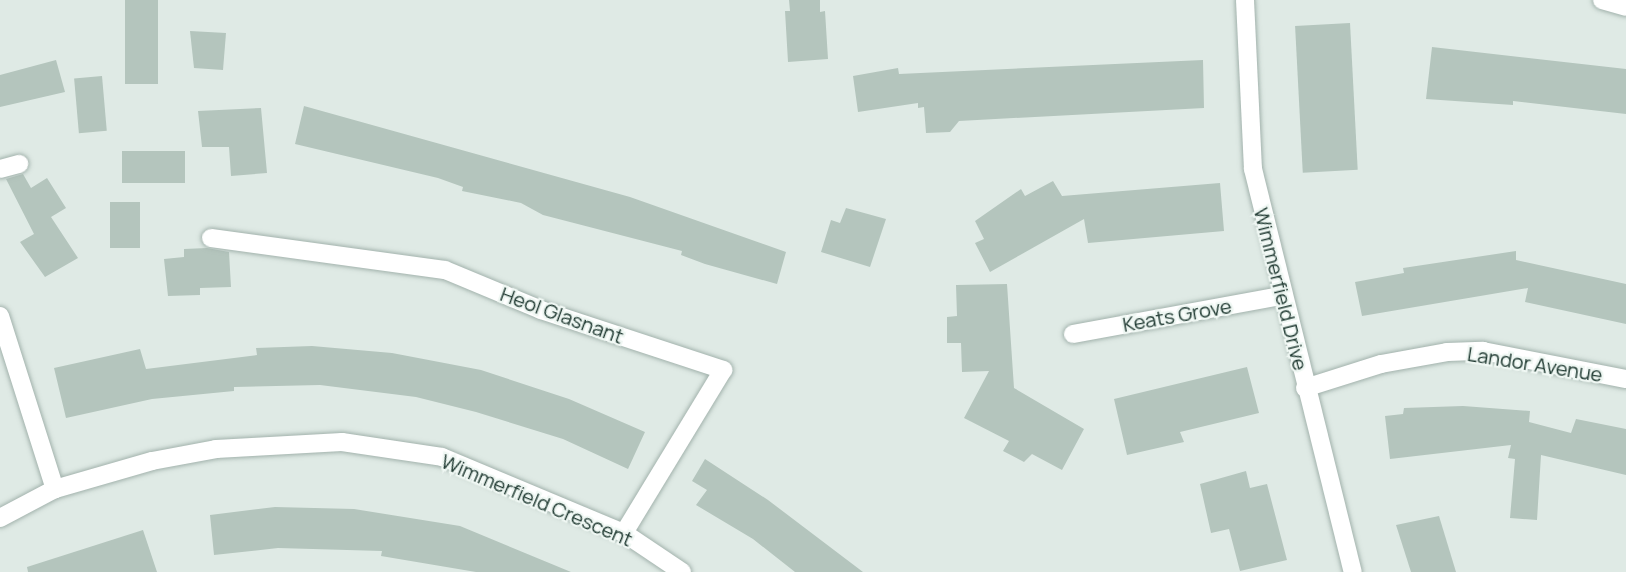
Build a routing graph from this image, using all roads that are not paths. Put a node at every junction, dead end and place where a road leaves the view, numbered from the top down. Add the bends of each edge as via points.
1 (1245, 0) edge
2 (1602, 0) edge
3 (1626, 8) edge
4 (19, 164) dead end
5 (0, 169) edge
6 (211, 238) dead end
7 (1281, 296) junction
8 (0, 316) edge
9 (1073, 334) dead end
10 (1626, 380) edge
11 (1305, 388) junction
12 (55, 489) junction
13 (0, 518) edge
14 (624, 533) junction
15 (682, 572) edge
16 (1353, 572) edge

1 - 7 street, Wimmerfield Drive via 1253,169
2 - 3 street
4 - 5 street
6 - 14 street, Heol Glasnant via 445,270 542,310 723,370
7 - 9 street, Keats Grove
7 - 11 street, Wimmerfield Drive
8 - 12 street
10 - 11 street, Landor Avenue via 1483,351 1447,352 1381,364
11 - 16 street, Wimmerfield Drive
12 - 13 street, Wimmerfield Crescent
12 - 14 street, Wimmerfield Crescent via 152,461 216,449 342,442 442,457
14 - 15 street, Wimmerfield Crescent

